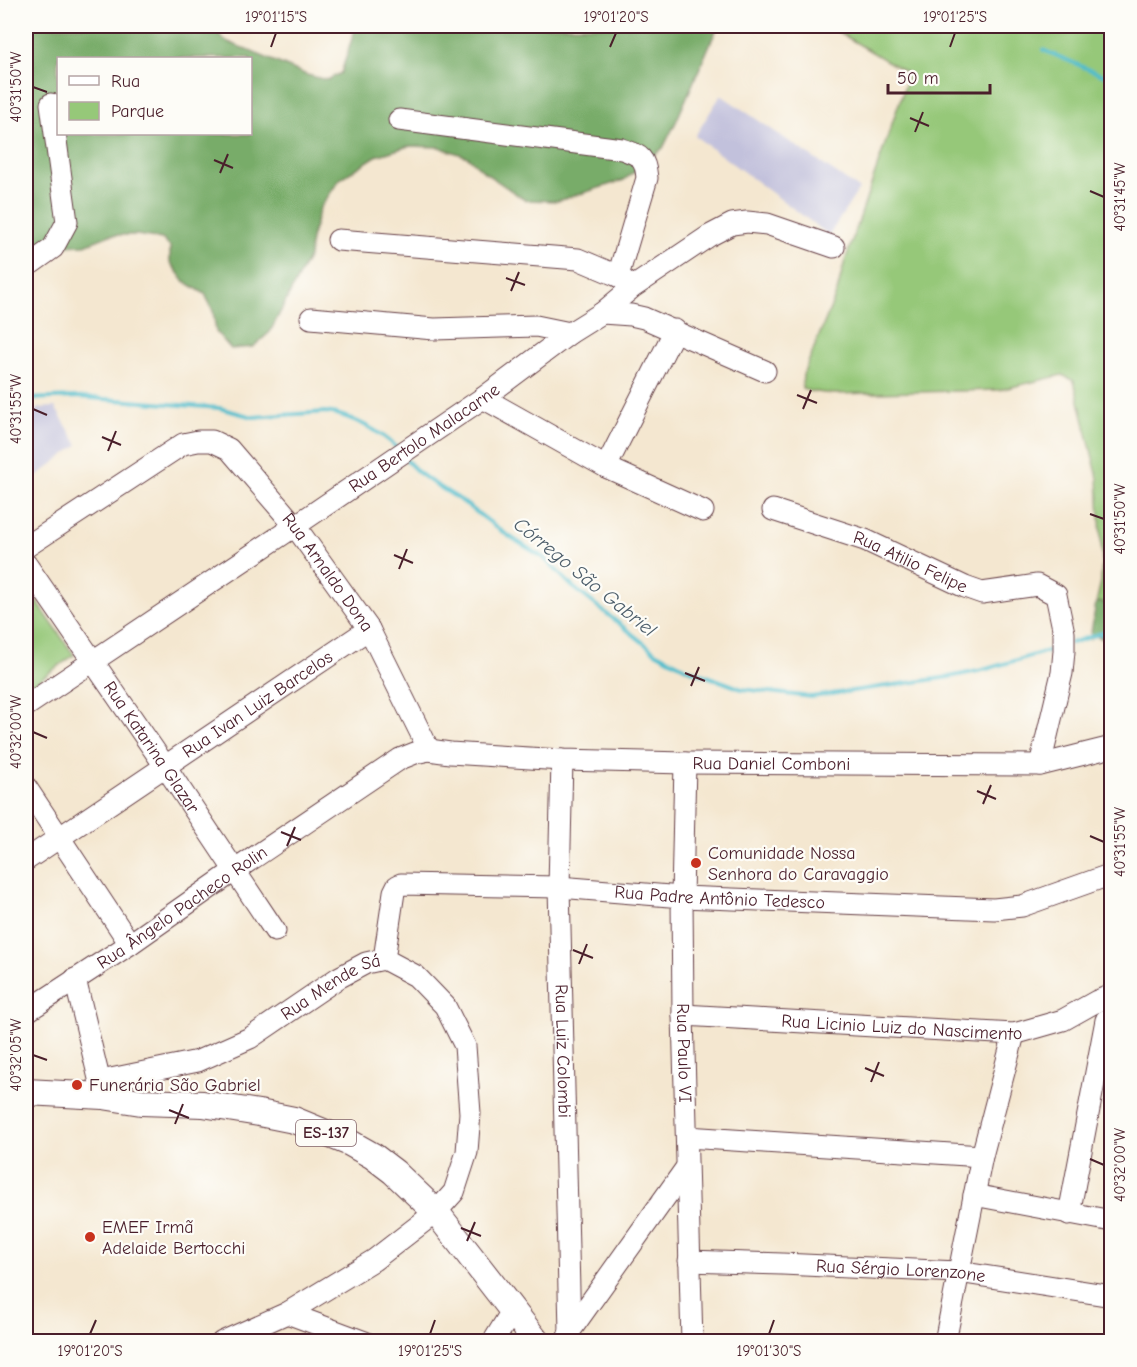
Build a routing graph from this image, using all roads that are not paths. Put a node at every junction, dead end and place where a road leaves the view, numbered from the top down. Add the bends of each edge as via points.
1 (51, 104) dead end
2 (399, 120) dead end
3 (338, 240) dead end
4 (834, 247) dead end
5 (26, 264) edge
6 (626, 281) junction
7 (602, 313) junction
8 (311, 318) dead end
9 (675, 330) junction
10 (570, 333) junction
11 (765, 371) dead end
12 (483, 398) junction
13 (606, 467) junction
14 (773, 510) dead end
15 (703, 511) dead end
16 (295, 526) junction
17 (26, 548) edge
18 (26, 564) edge
19 (369, 629) junction
20 (92, 661) junction
21 (26, 706) edge
22 (1112, 747) edge
23 (429, 750) junction
24 (562, 760) junction
25 (685, 763) junction
26 (1040, 765) junction
27 (165, 766) junction
28 (26, 788) edge
29 (59, 838) junction
30 (26, 860) edge
31 (234, 871) junction
32 (1112, 874) edge
33 (559, 887) junction
34 (682, 897) junction
35 (275, 931) dead end
36 (130, 944) junction
37 (384, 959) junction
38 (75, 980) junction
39 (1112, 995) edge
40 (26, 1012) edge
41 (683, 1016) junction
42 (1063, 1020) junction
43 (1108, 1020) edge
44 (1014, 1034) junction
45 (102, 1089) junction
46 (27, 1094) edge
47 (687, 1137) junction
48 (982, 1156) junction
49 (686, 1168) junction
50 (974, 1195) junction
51 (436, 1212) junction
52 (1069, 1214) junction
53 (1112, 1221) edge
54 (689, 1261) junction
55 (958, 1272) junction
56 (1112, 1296) edge
57 (512, 1311) junction
58 (287, 1313) junction
59 (568, 1336) edge
60 (359, 1340) edge
61 (222, 1341) edge
62 (493, 1341) edge
63 (537, 1341) edge
64 (692, 1341) edge
65 (945, 1341) edge

1 - 5 street via 67,222 53,248
2 - 6 street via 622,149 639,155 646,164 647,178
3 - 6 street via 578,259
4 - 6 street, Rua Bertolo Malacarne via 767,224 732,224
6 - 7 street, Rua Bertolo Malacarne
7 - 9 street via 644,318
7 - 10 street, Rua Bertolo Malacarne
8 - 10 street via 434,329 536,326
9 - 11 street
9 - 13 street
10 - 12 street, Rua Bertolo Malacarne
12 - 13 street
12 - 16 street, Rua Bertolo Malacarne
13 - 15 street
14 - 26 street, Rua Atilio Felipe via 865,540 982,593 1036,585 1056,595 1064,642 1062,673
16 - 17 street, Rua Arnaldo Dona via 229,449 212,441 198,441 183,444
16 - 19 street, Rua Arnaldo Dona
16 - 20 street, Rua Bertolo Malacarne
18 - 20 street, Rua Katarina Glazar
19 - 23 street, Rua Arnaldo Dona
19 - 27 street, Rua Ivan Luiz Barcelos
20 - 21 street, Rua Bertolo Malacarne
20 - 27 street, Rua Katarina Glazar
22 - 26 street, Rua Daniel Comboni
23 - 24 street, Rua Daniel Comboni
23 - 31 street, Rua Ângelo Pacheco Rolin via 400,759
24 - 25 street, Rua Daniel Comboni
24 - 33 street, Rua Luiz Colombi
25 - 26 street, Rua Daniel Comboni
25 - 34 street, Rua Paulo VI
27 - 29 street, Rua Ivan Luiz Barcelos
27 - 31 street, Rua Katarina Glazar
28 - 29 street
29 - 30 street, Rua Ivan Luiz Barcelos
29 - 36 street
31 - 35 street, Rua Katarina Glazar
31 - 36 street, Rua Ângelo Pacheco Rolin
32 - 34 street, Rua Padre Antônio Tedesco via 1022,906 993,909
33 - 34 street, Rua Padre Antônio Tedesco
33 - 37 street, Rua Padre Antônio Tedesco via 401,884 394,892
33 - 59 street, Rua Luiz Colombi
34 - 41 street, Rua Paulo VI
36 - 38 street, Rua Ângelo Pacheco Rolin
37 - 45 street, Rua Mende Sá via 366,963 338,978 240,1043 198,1061
37 - 51 street, Rua Mende Sá via 416,976 446,1006 465,1046 470,1113 467,1152 454,1192
38 - 40 street, Rua Ângelo Pacheco Rolin
38 - 45 street
39 - 42 street, Rua Licinio Luiz do Nascimento
41 - 44 street, Rua Licinio Luiz do Nascimento
41 - 47 street, Rua Paulo VI
42 - 43 street
42 - 44 street, Rua Licinio Luiz do Nascimento
43 - 52 street
44 - 48 street
45 - 46 main road, ES-137
45 - 51 main road, ES-137 via 141,1102 203,1104 294,1120 373,1156
47 - 48 street
47 - 49 street, Rua Paulo VI
48 - 50 street
49 - 54 street, Rua Paulo VI
49 - 59 street
50 - 52 street
50 - 55 street
51 - 57 main road, ES-137
51 - 58 street, Rua Mende Sá via 374,1260
52 - 53 street
54 - 55 street, Rua Sérgio Lorenzone
54 - 64 street, Rua Paulo VI
55 - 56 street, Rua Sérgio Lorenzone
55 - 65 street
57 - 62 street
57 - 63 main road, ES-137
58 - 60 street
58 - 61 street, Rua Mende Sá

